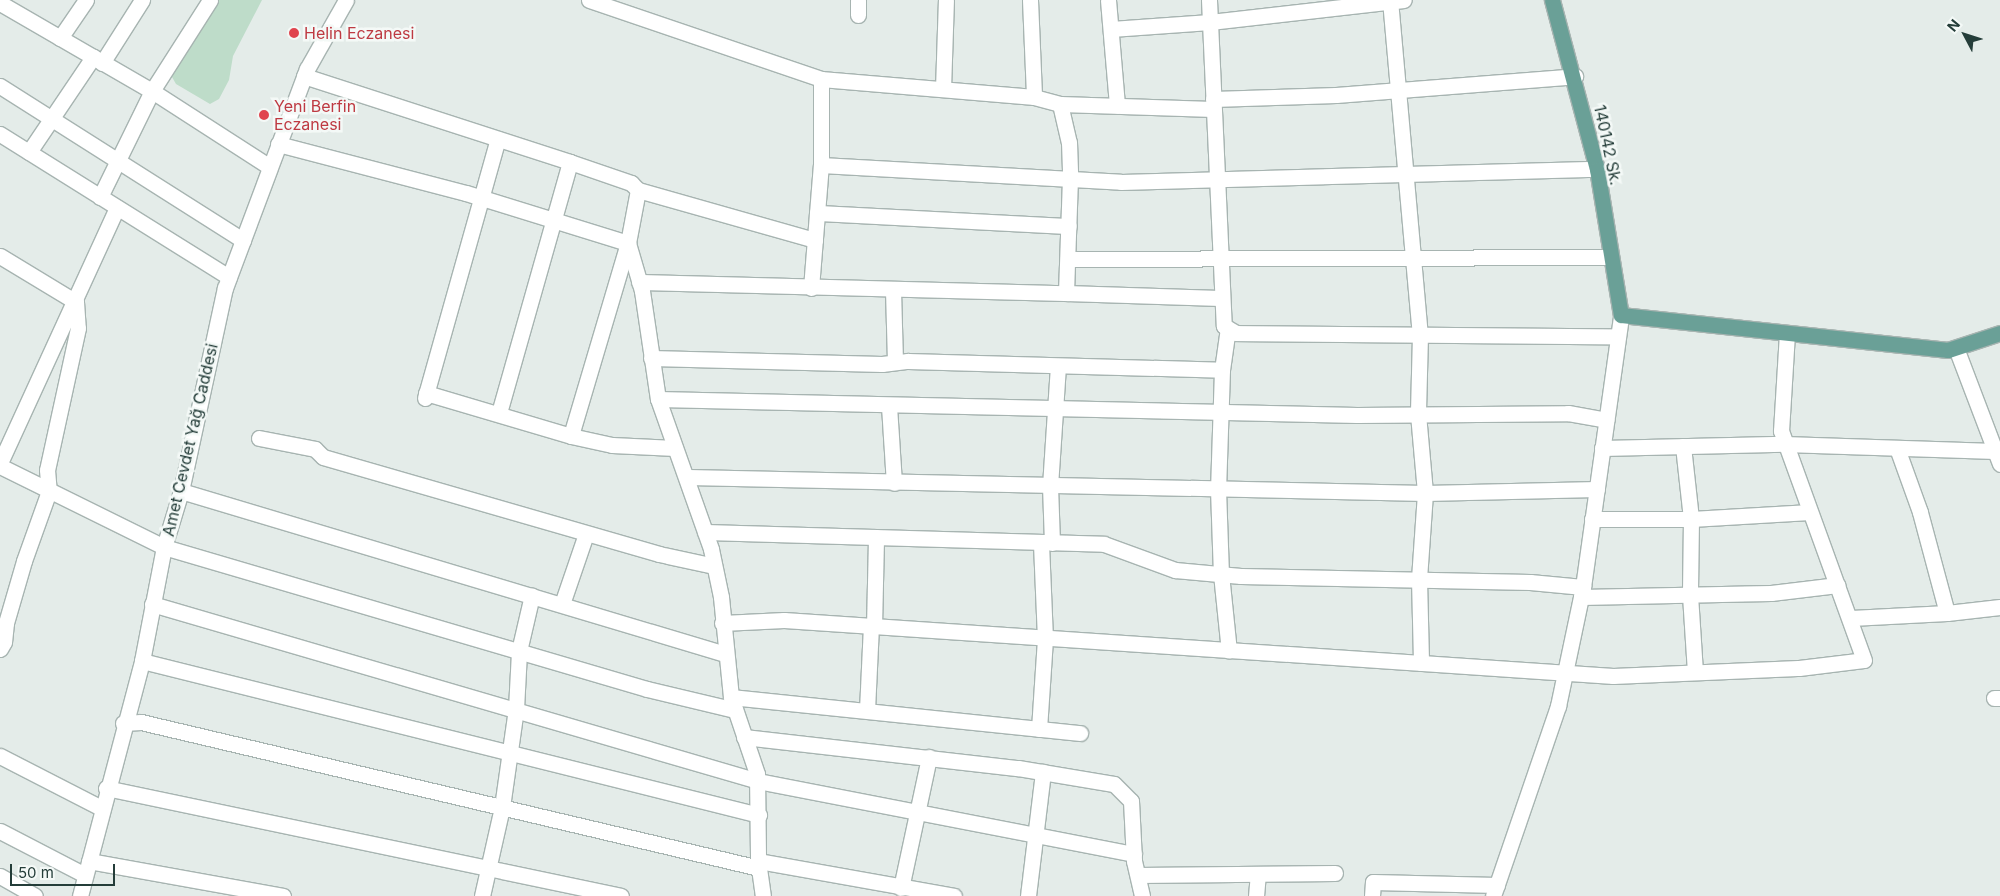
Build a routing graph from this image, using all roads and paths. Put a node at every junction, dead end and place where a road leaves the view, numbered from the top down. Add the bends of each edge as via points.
1 (86, 0) edge
2 (142, 0) edge
3 (210, 0) edge
4 (346, 0) edge
5 (589, 0) edge
6 (946, 0) edge
7 (1030, 0) edge
8 (1108, 0) edge
9 (1209, 0) edge
10 (1552, 0) edge
11 (1395, 1) edge
12 (0, 3) edge
13 (1210, 22) junction
14 (1111, 29) junction
15 (60, 38) junction
16 (98, 60) junction
17 (304, 76) junction
18 (1575, 76) junction
19 (821, 79) junction
20 (0, 86) edge
21 (943, 89) junction
22 (1400, 90) junction
23 (152, 91) junction
24 (1034, 97) junction
25 (1060, 104) junction
26 (1213, 104) junction
27 (1118, 106) junction
28 (52, 120) junction
29 (0, 134) edge
30 (498, 139) junction
31 (278, 144) junction
32 (29, 152) junction
33 (118, 160) junction
34 (570, 162) junction
35 (821, 165) junction
36 (270, 167) junction
37 (1596, 169) junction
38 (1406, 175) junction
39 (1070, 178) junction
40 (1216, 182) junction
41 (638, 190) junction
42 (100, 198) junction
43 (480, 198) junction
44 (117, 208) junction
45 (817, 213) junction
46 (553, 220) junction
47 (1069, 226) junction
48 (243, 240) junction
49 (815, 240) junction
50 (628, 243) junction
51 (0, 256) edge
52 (1611, 257) junction
53 (1219, 258) junction
54 (1068, 259) junction
55 (1413, 260) junction
56 (230, 277) junction
57 (639, 282) junction
58 (811, 288) junction
59 (893, 290) junction
60 (1066, 293) junction
61 (1220, 298) junction
62 (76, 302) junction
63 (1620, 315) junction
64 (1228, 328) junction
65 (1787, 333) junction
66 (2000, 333) edge
67 (1420, 335) junction
68 (1617, 336) junction
69 (1956, 348) junction
70 (651, 358) junction
71 (895, 362) junction
72 (1058, 366) junction
73 (1222, 370) junction
74 (658, 399) junction
75 (889, 406) junction
76 (1053, 410) junction
77 (499, 413) junction
78 (1221, 413) junction
79 (1418, 414) junction
80 (1606, 420) junction
81 (571, 436) junction
82 (258, 438) dead end
83 (1784, 444) junction
84 (1683, 446) junction
85 (675, 448) junction
86 (1602, 448) junction
87 (1897, 448) junction
88 (1998, 458) edge
89 (0, 464) edge
90 (688, 477) junction
91 (894, 483) junction
92 (1050, 486) junction
93 (1218, 489) junction
94 (1596, 489) junction
95 (49, 491) junction
96 (181, 491) junction
97 (1425, 493) junction
98 (1810, 512) junction
99 (1592, 519) junction
100 (1691, 519) junction
101 (705, 532) junction
102 (586, 534) junction
103 (876, 537) junction
104 (1047, 543) junction
105 (164, 547) junction
106 (714, 566) junction
107 (1222, 574) junction
108 (1419, 579) junction
109 (1838, 585) junction
110 (1582, 592) junction
111 (532, 595) junction
112 (1690, 595) junction
113 (152, 604) junction
114 (562, 604) junction
115 (2000, 608) edge
116 (1947, 613) junction
117 (1851, 618) junction
118 (722, 623) junction
119 (872, 627) junction
120 (1044, 639) junction
121 (0, 648) edge
122 (519, 651) junction
123 (1230, 651) junction
124 (725, 654) junction
125 (142, 661) junction
126 (1421, 663) junction
127 (1565, 671) junction
128 (1695, 672) junction
129 (733, 704) junction
130 (516, 709) junction
131 (867, 710) junction
132 (123, 723) junction
133 (1039, 729) junction
134 (1080, 733) dead end
135 (744, 737) junction
136 (509, 752) junction
137 (0, 756) edge
138 (929, 757) junction
139 (1043, 772) junction
140 (758, 781) junction
141 (106, 788) junction
142 (502, 807) junction
143 (101, 808) junction
144 (915, 813) junction
145 (760, 814) junction
146 (0, 831) edge
147 (1038, 834) junction
148 (1134, 854) junction
149 (759, 864) junction
150 (87, 868) junction
151 (489, 868) junction
152 (1335, 873) dead end
153 (1258, 874) junction
154 (1138, 875) junction
155 (0, 876) edge
156 (901, 888) junction
157 (1495, 891) edge
158 (35, 896) edge
159 (80, 896) edge
160 (283, 896) edge
161 (482, 896) edge
162 (621, 896) edge
163 (764, 896) edge
164 (954, 896) edge
165 (1028, 896) edge
166 (1142, 896) edge
167 (1256, 896) edge
168 (1372, 896) edge

1 - 15 street
2 - 16 street
3 - 23 street
4 - 17 street, Amet Cevdet Yağ Caddesi
5 - 19 street
6 - 21 street
7 - 24 street
8 - 14 street
9 - 13 street
10 - 18 main road, 140142 Sk.
11 - 13 street
11 - 22 street
12 - 15 street
13 - 14 street
13 - 26 street
14 - 27 street
15 - 16 street
16 - 23 street
16 - 28 street
17 - 30 street
17 - 31 street, Amet Cevdet Yağ Caddesi
18 - 22 street
18 - 37 main road, 140142 Sk.
19 - 21 street
19 - 35 street
20 - 28 street
21 - 24 street
22 - 26 street
22 - 38 street
23 - 33 street
23 - 36 street
24 - 25 street
25 - 27 street
25 - 39 street via 1069,142
26 - 27 street
26 - 40 street
28 - 32 street
28 - 33 street
29 - 32 street
30 - 34 street
30 - 43 street
31 - 36 street, Amet Cevdet Yağ Caddesi
31 - 43 street
32 - 42 street
33 - 42 street
33 - 48 street
34 - 41 street via 631,184
34 - 46 street
35 - 39 street
35 - 45 street
36 - 48 street, Amet Cevdet Yağ Caddesi
37 - 38 street
37 - 52 main road, 140142 Sk.
38 - 40 street
38 - 55 street
39 - 40 street via 1121,182
39 - 47 street
40 - 53 street
41 - 49 street
41 - 50 street
42 - 44 street
43 - 46 street
43 - 77 street via 426,395
44 - 56 street
44 - 62 street
45 - 47 street
45 - 49 street
46 - 50 street
46 - 77 street
47 - 54 street
48 - 56 street, Amet Cevdet Yağ Caddesi
49 - 58 street
50 - 57 street
50 - 81 street
51 - 62 street
52 - 55 street
52 - 63 main road, 140142 Sk.
53 - 54 street
53 - 55 street
53 - 61 street
54 - 60 street
55 - 67 street
56 - 96 street, Amet Cevdet Yağ Caddesi
57 - 58 street
57 - 70 street
58 - 59 street
59 - 60 street
59 - 71 street
60 - 61 street
61 - 64 street via 1224,326
62 - 89 street
62 - 95 street via 78,328 47,470
63 - 65 main road
63 - 68 street
64 - 67 street via 1236,333
64 - 73 street
65 - 69 main road via 1948,350
65 - 83 street via 1781,431
66 - 69 main road
67 - 68 street
67 - 79 street
68 - 80 street
69 - 88 street
70 - 71 street
70 - 74 street
71 - 72 street
72 - 73 street
72 - 76 street
73 - 78 street
74 - 75 street
74 - 85 street
75 - 76 street
75 - 91 street
76 - 78 street
76 - 92 street
77 - 81 street
78 - 79 street
78 - 93 street
79 - 80 street via 1568,413
79 - 97 street
80 - 86 street
81 - 85 street via 612,445
82 - 102 street via 314,449 323,457
83 - 84 street
83 - 87 street
83 - 98 street
84 - 86 street
84 - 100 street
85 - 90 street
86 - 94 street
87 - 88 street
87 - 116 street via 1920,512
89 - 95 street
90 - 91 street
90 - 101 street
91 - 92 street
92 - 93 street
92 - 104 street
93 - 97 street
93 - 107 street
94 - 97 street
94 - 99 street
95 - 105 street
95 - 121 street via 24,561
96 - 105 street, Amet Cevdet Yağ Caddesi
96 - 111 street
97 - 108 street
98 - 100 street
98 - 109 street
99 - 100 street
99 - 110 street
100 - 112 street
101 - 103 street
101 - 106 street
102 - 106 street
102 - 114 street
103 - 104 street
103 - 119 street
104 - 107 street via 1104,544 1175,570
104 - 120 street
105 - 113 street, Amet Cevdet Yağ Caddesi
105 - 122 street
106 - 118 street
107 - 108 street
107 - 123 street
108 - 110 street via 1530,582
108 - 126 street
109 - 112 street via 1771,593
109 - 117 street
110 - 112 street
110 - 127 street
111 - 114 street
111 - 122 street
112 - 128 street
113 - 125 street, Amet Cevdet Yağ Caddesi
113 - 130 street
114 - 124 street
115 - 116 street
116 - 117 street
117 - 128 street via 1864,660 1799,668
118 - 119 street via 784,620
118 - 124 street
119 - 120 street
119 - 131 street
120 - 123 street
120 - 133 street
122 - 129 street via 647,689
122 - 130 street
123 - 126 street
124 - 129 street
125 - 132 street, Amet Cevdet Yağ Caddesi
125 - 136 street
126 - 127 street
127 - 128 street via 1613,676
127 - 157 street via 1558,706
129 - 131 street
129 - 135 street
130 - 136 street
130 - 140 street
131 - 133 street
132 - 141 street, Amet Cevdet Yağ Caddesi
132 - 142 street via 141,722
133 - 134 street
135 - 138 street
135 - 140 street
136 - 142 street
136 - 145 street
137 - 143 street
138 - 139 street
138 - 144 street
139 - 147 street
139 - 148 street via 1114,784 1131,800
140 - 144 street
140 - 145 street
141 - 143 street, Amet Cevdet Yağ Caddesi
141 - 151 street
142 - 149 street
142 - 151 street
143 - 150 street, Amet Cevdet Yağ Caddesi
144 - 147 street
144 - 156 street
145 - 149 street
146 - 150 street
147 - 148 street
147 - 165 street
148 - 154 street
149 - 156 street
149 - 163 street
150 - 159 street, Amet Cevdet Yağ Caddesi
150 - 160 street
151 - 161 street
151 - 162 street
152 - 153 street
153 - 154 street
153 - 167 street
154 - 166 street
155 - 158 street
156 - 164 street
157 - 168 street via 1373,882

